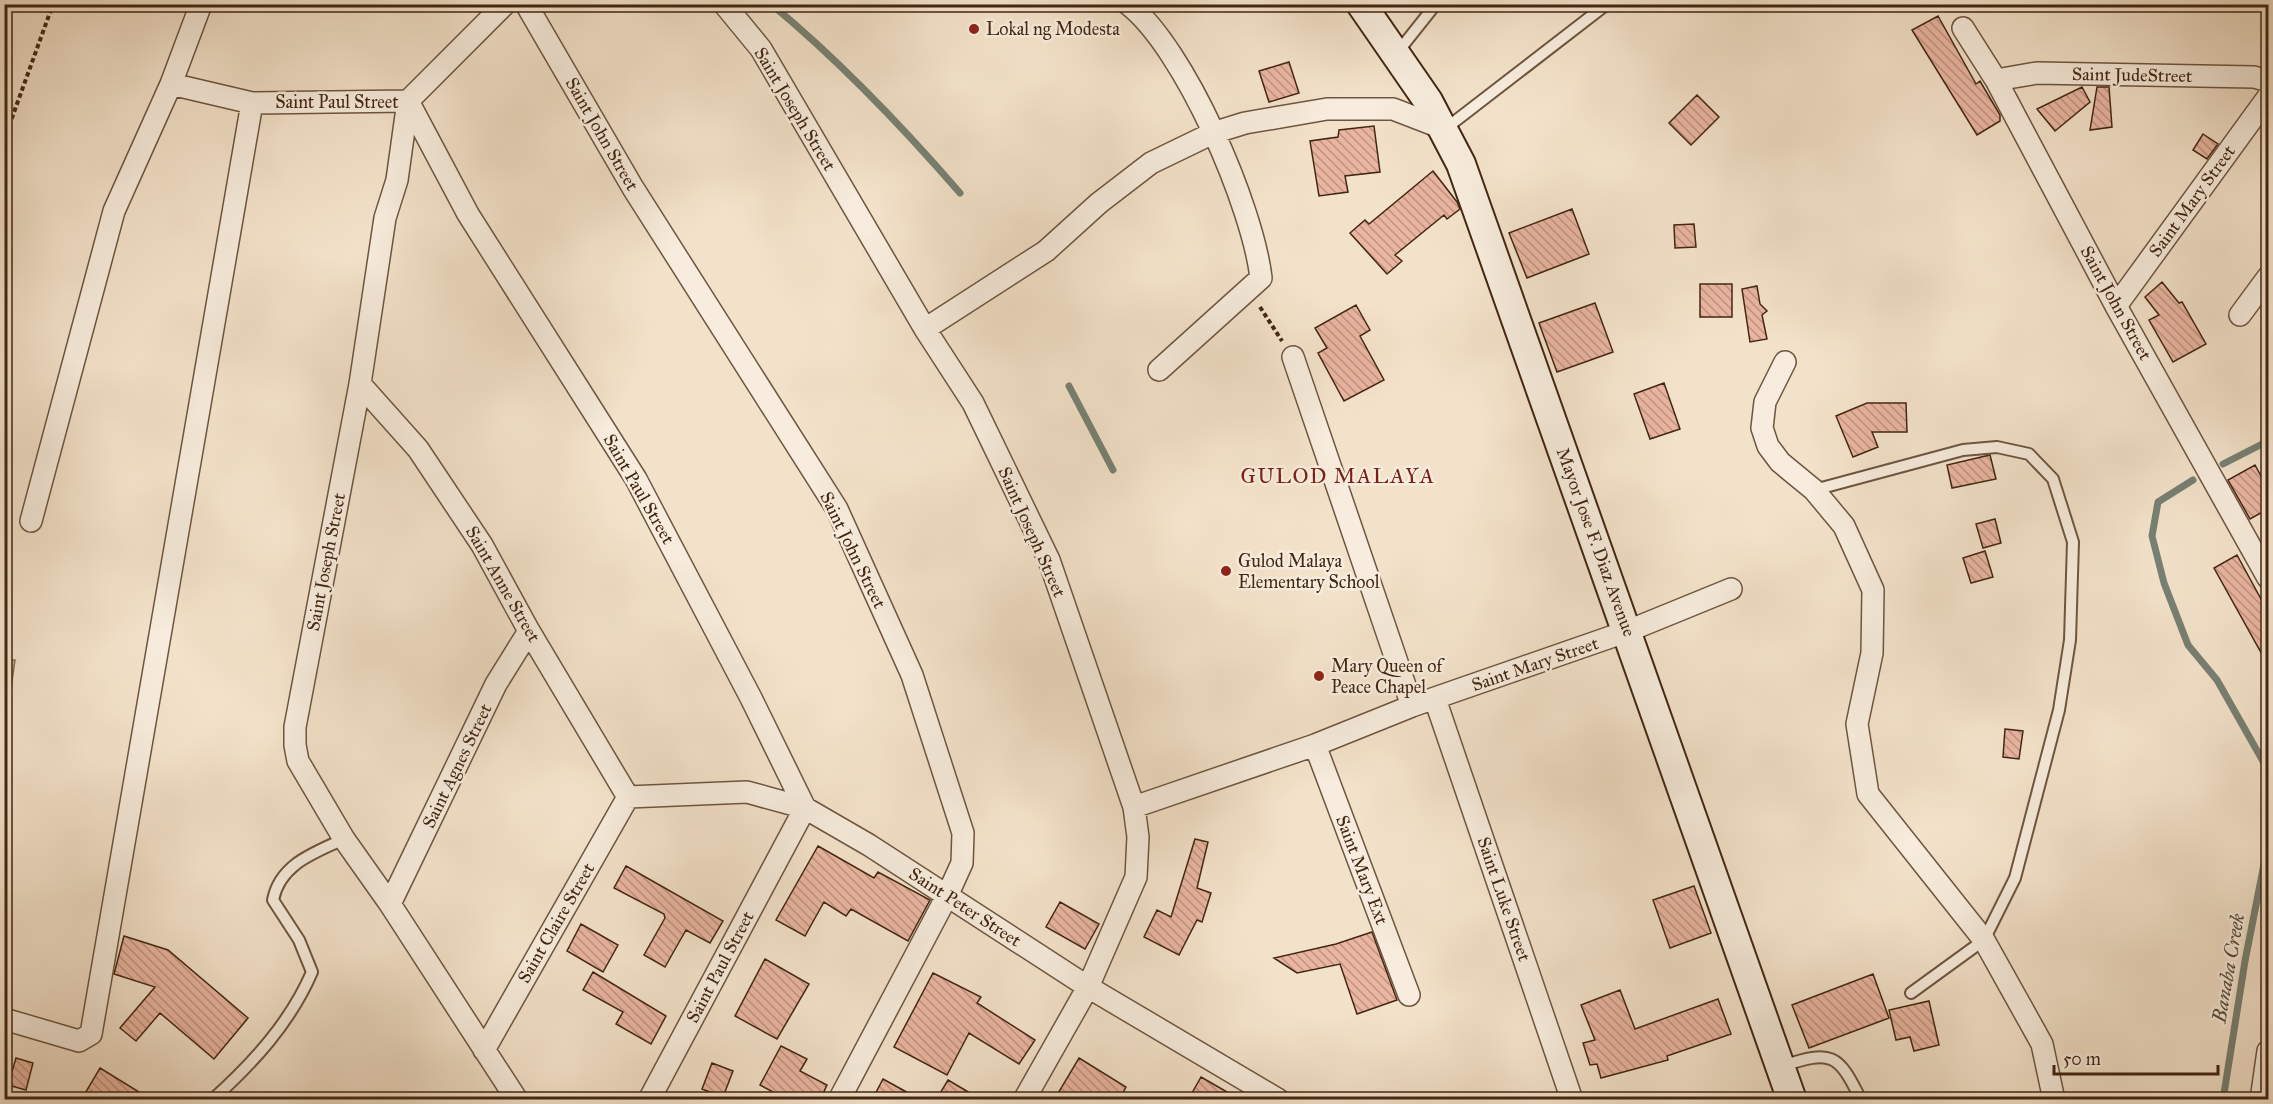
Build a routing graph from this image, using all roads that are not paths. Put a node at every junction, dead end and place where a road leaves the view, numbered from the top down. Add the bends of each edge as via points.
1 (201, 4) edge
2 (506, 4) edge
3 (526, 4) edge
4 (724, 4) edge
5 (1128, 4) edge
6 (1360, 4) edge
7 (1436, 4) edge
8 (1607, 4) edge
9 (1963, 28) dead end
10 (1396, 54) junction
11 (1996, 80) junction
12 (2268, 81) edge
13 (171, 84) junction
14 (2268, 97) edge
15 (408, 101) junction
16 (252, 103) junction
17 (1445, 129) junction
18 (1213, 133) junction
19 (2268, 277) edge
20 (2116, 306) junction
21 (2240, 315) dead end
22 (925, 329) junction
23 (1293, 357) road end
24 (1785, 362) dead end
25 (1159, 370) dead end
26 (360, 384) junction
27 (1814, 490) junction
28 (31, 521) dead end
29 (2268, 578) edge
30 (1731, 589) dead end
31 (529, 630) junction
32 (1628, 631) junction
33 (1435, 699) junction
34 (1412, 706) junction
35 (1315, 745) junction
36 (628, 797) junction
37 (1134, 807) junction
38 (805, 808) junction
39 (344, 839) junction
40 (947, 896) junction
41 (390, 904) junction
42 (1984, 940) junction
43 (1088, 987) junction
44 (1911, 993) dead end
45 (1409, 996) dead end
46 (4, 1019) edge
47 (484, 1050) junction
48 (2268, 1051) edge
49 (1782, 1066) junction
50 (212, 1100) edge
51 (517, 1100) edge
52 (649, 1100) edge
53 (839, 1100) edge
54 (1024, 1100) edge
55 (1279, 1100) edge
56 (1572, 1100) edge
57 (1792, 1100) edge
58 (1861, 1100) edge
59 (2054, 1100) edge
60 (2261, 1100) edge

1 - 13 street
2 - 15 street
3 - 40 street, Saint John Street via 633,188 837,509 912,675 963,833 962,863
4 - 22 street, Saint Joseph Street via 761,49
5 - 18 street via 1142,16 1184,71
6 - 10 main road, Mayor Jose F. Diaz Avenue
7 - 10 lane
8 - 17 lane
9 - 11 street, Saint John Street
10 - 17 main road, Mayor Jose F. Diaz Avenue
11 - 12 street, Saint JudeStreet via 2037,73 2254,77
11 - 20 street, Saint John Street
13 - 16 street, Saint Paul Street
13 - 28 street via 114,211
14 - 20 street, Saint Mary Street
15 - 16 street, Saint Paul Street
15 - 26 street, Saint Joseph Street via 397,180 385,218
15 - 38 street, Saint Paul Street via 468,214 636,479
16 - 46 street via 91,1034 79,1041
17 - 18 street via 1393,109 1327,109 1245,123
17 - 32 main road, Mayor Jose F. Diaz Avenue via 1461,164
18 - 22 street via 1151,163 1028,263
18 - 25 street via 1246,218 1260,282
19 - 21 street
20 - 29 street, Saint John Street
22 - 37 street, Saint Joseph Street via 973,403 1049,560
23 - 34 street
24 - 27 street via 1765,402 1762,428 1768,446 1780,462
26 - 31 street, Saint Anne Street via 418,449 483,545
26 - 39 street, Saint Joseph Street via 295,736 298,761
27 - 42 street via 1844,526 1873,590 1872,653 1857,724 1868,794
27 - 42 lane via 1963,450 1997,447 2029,454 2053,479 2073,542 2070,640 2059,710 2015,878
30 - 32 street, Saint Mary Street
31 - 36 street, Saint Anne Street
31 - 41 street, Saint Agnes Street via 496,684
32 - 33 street, Saint Mary Street
32 - 49 main road, Mayor Jose F. Diaz Avenue
33 - 34 street, Saint Mary Street
33 - 56 street, Saint Luke Street
34 - 35 street, Saint Mary Street
35 - 37 street, Saint Mary Street
35 - 45 street, Saint Mary Ext
36 - 38 street, Saint Peter Street via 747,792
36 - 47 street, Saint Claire Street
37 - 43 street, Saint Joseph Street via 1138,837 1136,877
38 - 40 street, Saint Peter Street
38 - 52 street, Saint Paul Street
39 - 41 street, Saint Joseph Street
39 - 50 lane via 297,863 276,886 273,900 299,940 312,972 302,997 256,1060
40 - 43 street, Saint Peter Street
40 - 53 street, Saint John Street
41 - 47 street, Saint Joseph Street
42 - 44 lane
42 - 59 street via 2042,1044
43 - 54 street, Saint Joseph Street
43 - 55 street, Saint Peter Street
47 - 51 street, Saint Joseph Street
48 - 60 street
49 - 57 main road, Mayor Jose F. Diaz Avenue
49 - 58 lane via 1814,1056 1830,1057 1846,1068

